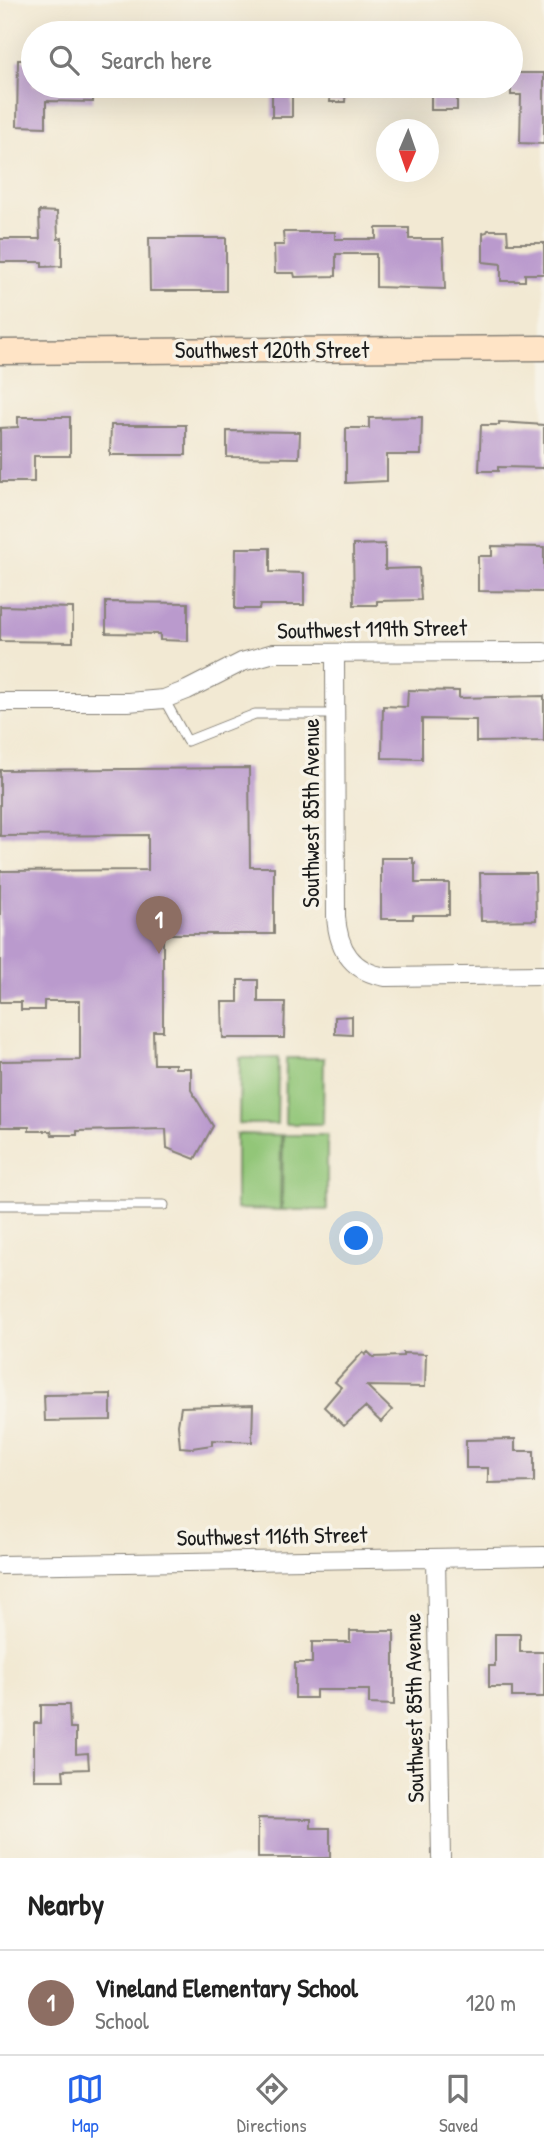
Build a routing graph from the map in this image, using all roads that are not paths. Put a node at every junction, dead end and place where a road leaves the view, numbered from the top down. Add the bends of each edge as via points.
1 (544, 348) edge
2 (0, 352) edge
3 (544, 652) edge
4 (335, 653) junction
5 (164, 699) junction
6 (0, 702) edge
7 (336, 714) junction
8 (544, 975) edge
9 (0, 1205) edge
10 (164, 1205) dead end
11 (544, 1556) edge
12 (436, 1558) junction
13 (0, 1565) edge
14 (441, 1858) edge

1 - 2 street, Southwest 120th Street
3 - 4 street, Southwest 119th Street
4 - 5 street, Southwest 119th Street via 262,655
4 - 7 street, Southwest 85th Avenue
5 - 6 street, Southwest 119th Street
5 - 7 lane via 187,741 255,714
7 - 8 street, Southwest 85th Avenue via 337,928 344,951 357,967 375,975
9 - 10 lane
11 - 12 street, Southwest 116th Street
12 - 13 street, Southwest 116th Street
12 - 14 street, Southwest 85th Avenue

